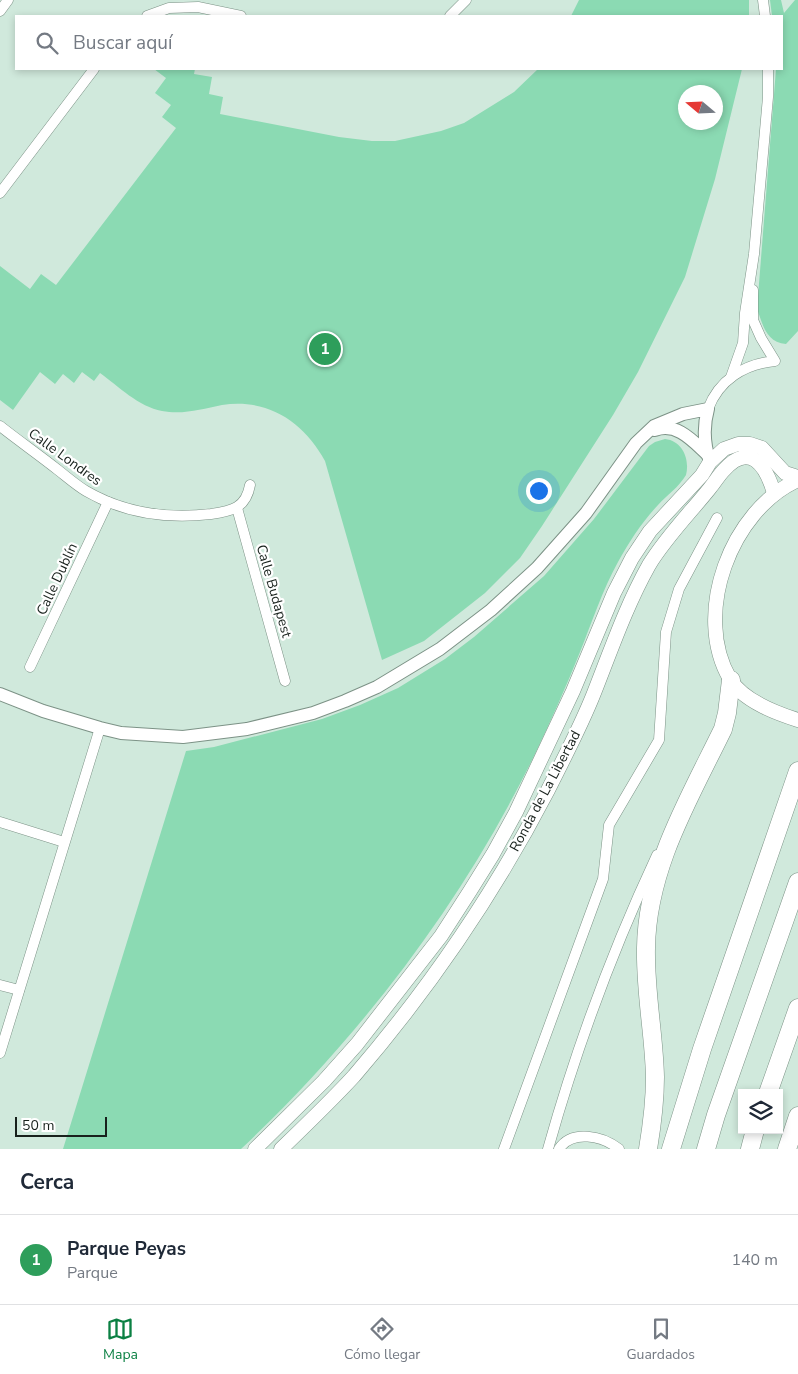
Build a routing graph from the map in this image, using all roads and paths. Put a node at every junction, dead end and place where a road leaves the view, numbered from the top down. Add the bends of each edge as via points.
1 (8, 0) edge
2 (466, 0) edge
3 (763, 0) edge
4 (0, 11) edge
5 (150, 15) edge
6 (236, 15) edge
7 (451, 15) edge
8 (765, 15) edge
9 (93, 70) edge
10 (768, 70) edge
11 (0, 193) edge
12 (754, 254) junction
13 (731, 377) junction
14 (708, 409) junction
15 (0, 426) edge
16 (643, 435) junction
17 (708, 458) junction
18 (798, 478) edge
19 (250, 485) dead end
20 (774, 493) junction
21 (108, 502) junction
22 (237, 508) junction
23 (717, 518) dead end
24 (30, 667) dead end
25 (731, 680) junction
26 (285, 681) dead end
27 (0, 694) edge
28 (796, 720) edge
29 (100, 728) junction
30 (798, 771) edge
31 (680, 815) junction
32 (0, 822) edge
33 (64, 842) junction
34 (798, 882) edge
35 (0, 985) edge
36 (19, 990) junction
37 (798, 1008) edge
38 (0, 1052) edge
39 (769, 1089) edge
40 (798, 1116) edge
41 (755, 1134) edge
42 (255, 1149) edge
43 (281, 1149) edge
44 (504, 1149) edge
45 (548, 1149) edge
46 (559, 1149) edge
47 (619, 1149) edge
48 (648, 1149) edge
49 (671, 1149) edge
50 (706, 1149) edge
51 (750, 1149) edge
52 (787, 1149) edge

1 - 4 street
2 - 7 street
3 - 8 street
5 - 6 street via 169,8 198,7
9 - 11 street
10 - 12 street
12 - 13 street via 744,313 743,343
12 - 13 street via 753,320 775,361 751,365
13 - 14 street via 717,392
14 - 16 street via 683,414 654,426
14 - 17 street via 704,430
15 - 21 street, Calle Londres via 84,490
16 - 17 street via 661,428 675,430 686,436
16 - 29 street via 586,513 537,568 491,610 440,649 377,686 313,713 247,729 183,737 121,733
17 - 18 main road, Ronda de La Libertad via 738,444 750,444 762,448 785,473
17 - 42 main road, Ronda de La Libertad via 702,475 650,531 632,558 516,812 441,936 351,1052
18 - 20 main road
19 - 22 street via 245,499
20 - 25 main road via 742,530 719,583 714,624 716,642
20 - 43 main road, Ronda de La Libertad via 764,468 756,459 744,456 724,470 674,530 650,564 626,611 571,743 488,896 388,1035 353,1077
21 - 22 street, Calle Londres via 137,512 163,516 195,516
21 - 24 street, Calle Dublín
22 - 26 street, Calle Budapest
23 - 44 street via 679,590 666,632 658,740 609,825 602,879
25 - 28 main road via 755,702
25 - 31 highway via 723,729
27 - 29 street
29 - 33 street
30 - 49 highway
31 - 45 street via 658,852 614,954
31 - 48 highway via 662,860 648,914 646,979 655,1076
32 - 33 street
33 - 36 street
34 - 50 highway
35 - 36 street
36 - 38 street
37 - 39 highway
40 - 52 highway
41 - 51 highway
46 - 47 street via 572,1139 582,1137 598,1138

